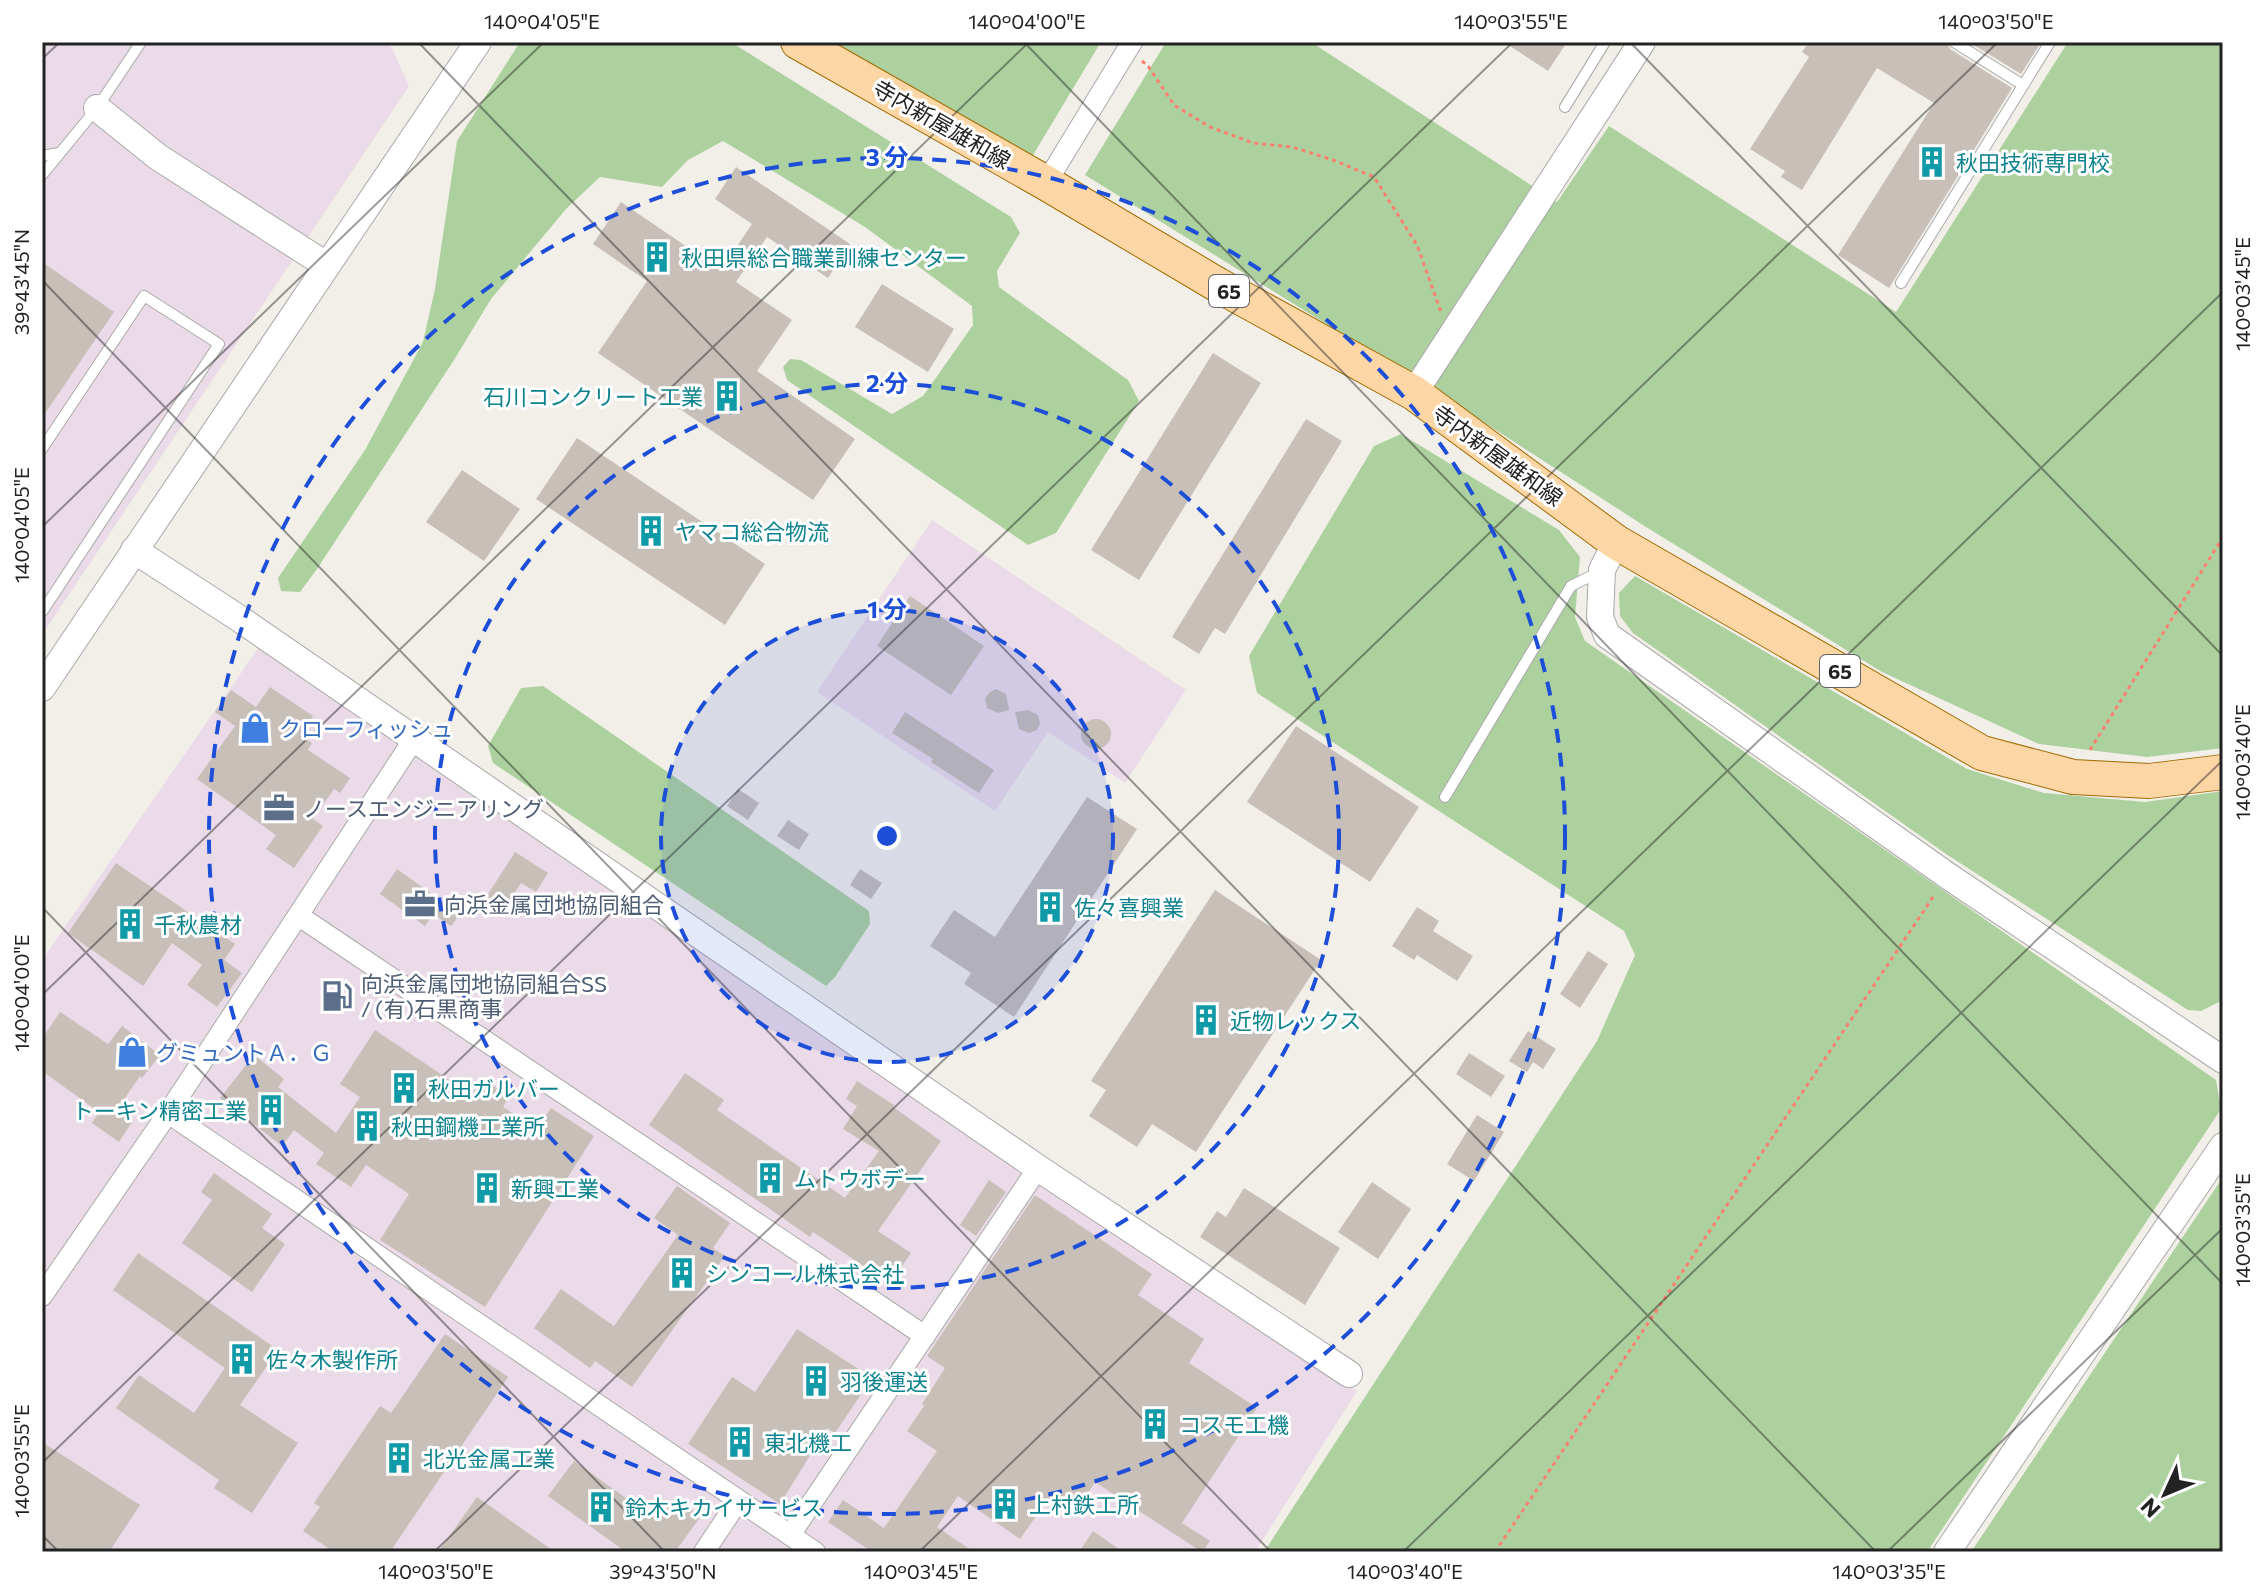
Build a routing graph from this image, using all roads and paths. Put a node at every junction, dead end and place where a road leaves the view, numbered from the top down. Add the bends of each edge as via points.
1 (141, 42) edge
2 (478, 42) edge
3 (798, 42) edge
4 (1605, 42) edge
5 (1642, 42) edge
6 (1954, 42) edge
7 (2050, 42) edge
8 (1130, 46) edge
9 (2023, 85) junction
10 (1565, 107) dead end
11 (97, 108) junction
12 (59, 153) junction
13 (42, 156) edge
14 (42, 175) edge
15 (1046, 183) junction
16 (326, 265) junction
17 (1901, 283) dead end
18 (1445, 348) junction
19 (1414, 393) junction
20 (42, 449) edge
21 (2223, 537) edge
22 (134, 550) junction
23 (1609, 556) junction
24 (42, 612) edge
25 (42, 688) edge
26 (414, 739) junction
27 (2223, 772) edge
28 (2073, 777) junction
29 (1445, 797) dead end
30 (1948, 876) junction
31 (299, 916) junction
32 (2223, 1060) edge
33 (168, 1113) junction
34 (2223, 1146) edge
35 (1038, 1168) junction
36 (42, 1296) edge
37 (925, 1336) junction
38 (1349, 1374) dead end
39 (738, 1501) junction
40 (790, 1535) junction
41 (704, 1552) edge
42 (815, 1552) edge
43 (1495, 1552) edge
44 (1947, 1552) edge

1 - 11 lane
2 - 16 street
3 - 15 main road, 寺内新屋雄和線 / 65
4 - 10 lane
5 - 18 street
6 - 9 lane
7 - 9 lane
8 - 15 street
8 - 18 path via 1174,105 1210,127 1253,143 1292,147 1374,177 1417,245 1443,317
9 - 17 lane
11 - 12 lane
11 - 16 street via 158,157
12 - 13 lane
12 - 14 lane
15 - 19 main road, 寺内新屋雄和線 / 65
16 - 22 street
18 - 19 street
19 - 23 main road, 寺内新屋雄和線 / 65
20 - 24 lane via 144,296 219,344
21 - 28 path
22 - 25 street
22 - 26 street
23 - 28 main road, 寺内新屋雄和線 / 65 via 1982,753
23 - 29 lane via 1571,586
23 - 30 street via 1600,617 1607,635
26 - 31 street
26 - 35 street
27 - 28 main road, 寺内新屋雄和線 / 65 via 2149,781
30 - 32 street
30 - 43 path
31 - 33 street
31 - 37 street
33 - 36 street
33 - 39 street
34 - 44 street
35 - 37 street
35 - 38 street
37 - 40 street
39 - 40 street
39 - 41 street
40 - 42 street

